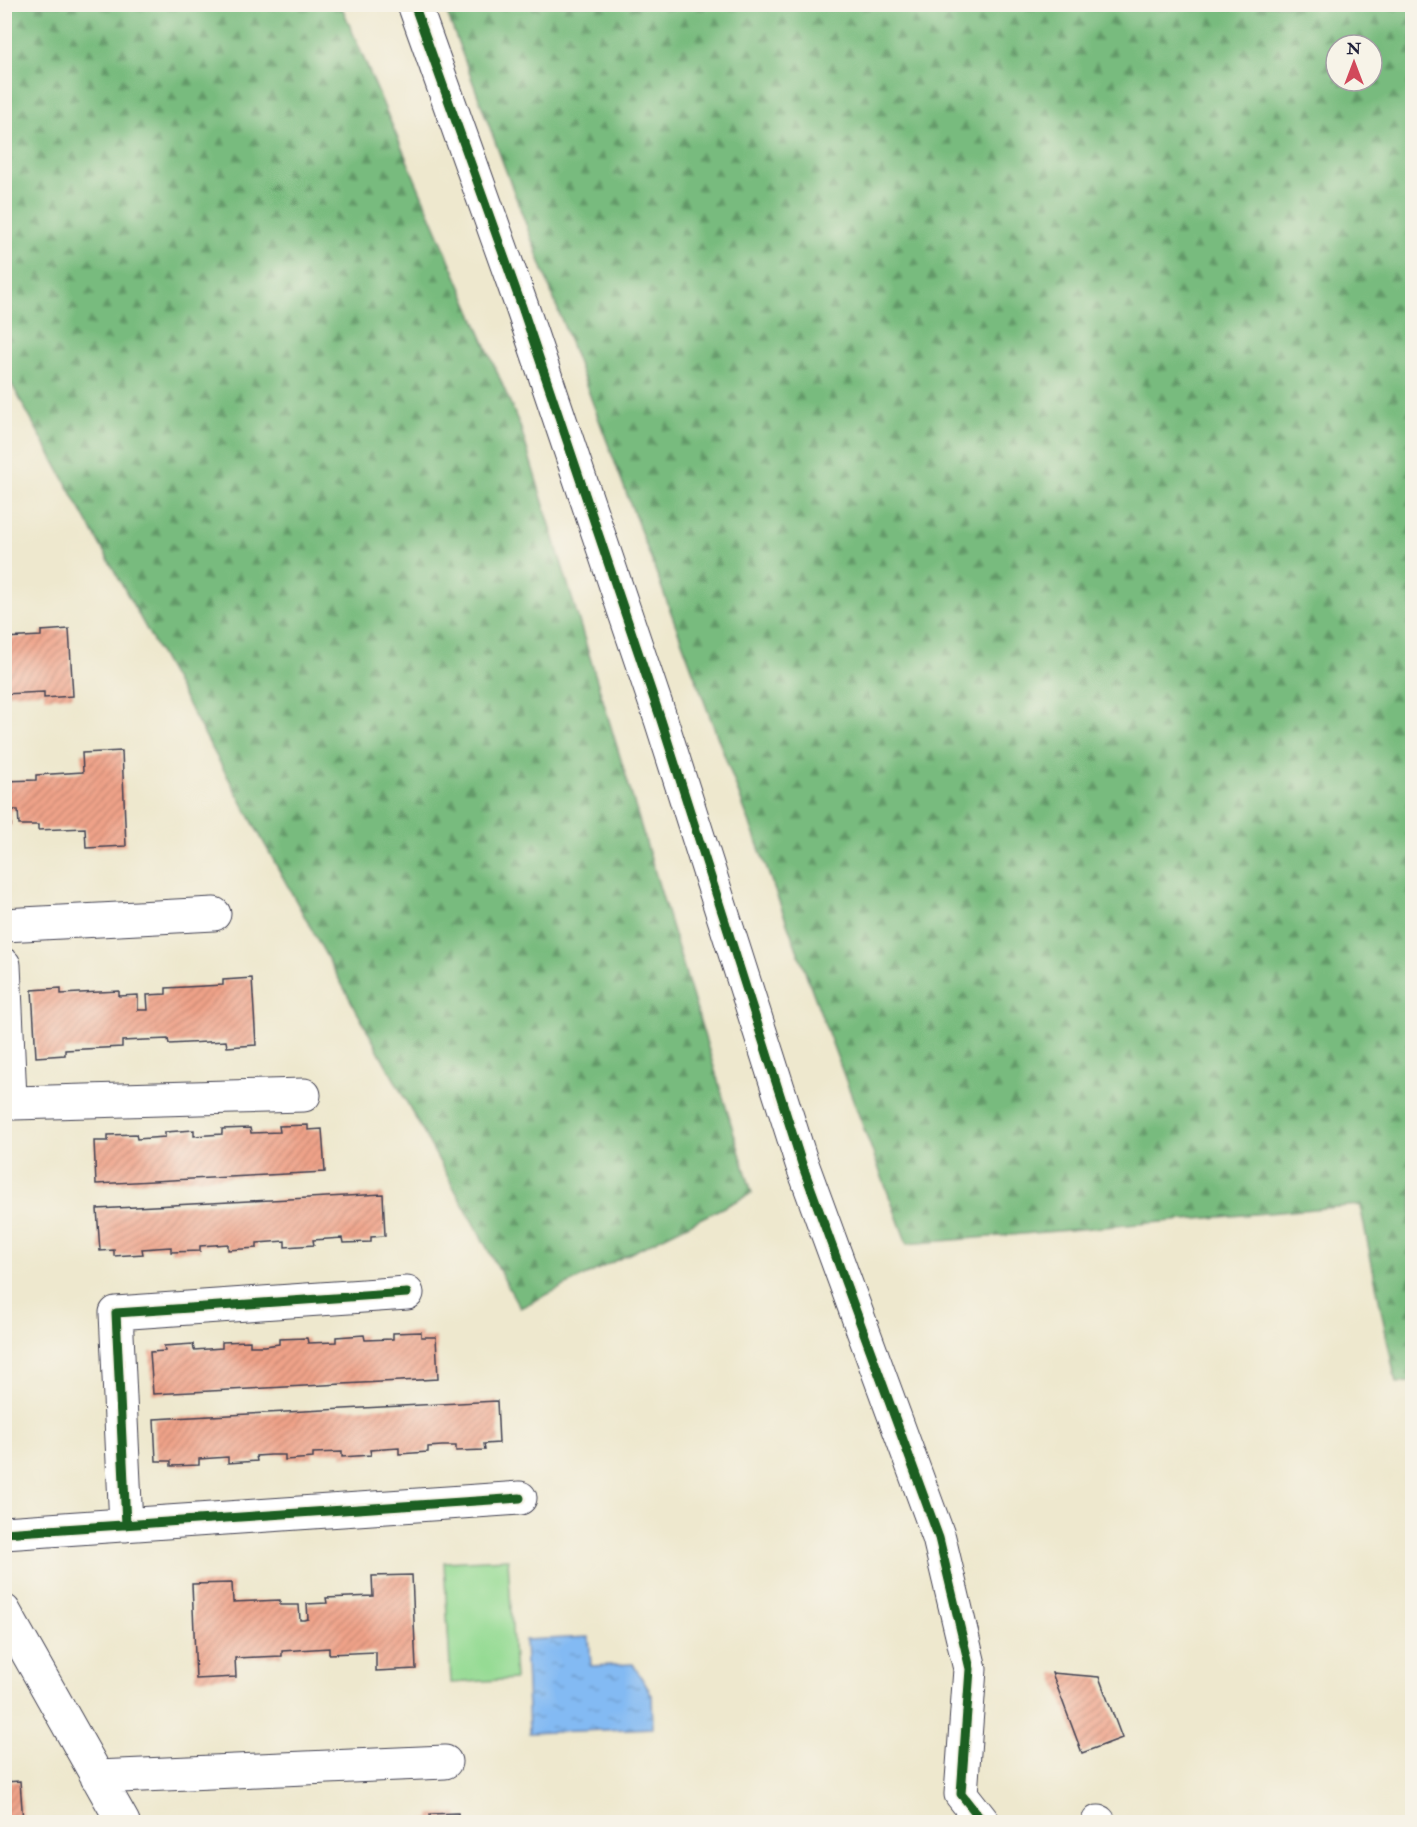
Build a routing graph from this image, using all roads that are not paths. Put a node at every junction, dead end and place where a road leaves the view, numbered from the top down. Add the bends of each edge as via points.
1 (414, 4) edge
2 (214, 914) dead end
3 (4, 925) edge
4 (4, 965) edge
5 (304, 1095) dead end
6 (407, 1293) dead end
7 (520, 1498) dead end
8 (126, 1525) junction
9 (4, 1533) edge
10 (4, 1611) edge
11 (445, 1762) dead end
12 (98, 1777) junction
13 (123, 1822) edge
14 (983, 1822) edge

1 - 14 street via 522,307 661,720 802,1164 939,1538 970,1669 961,1794
2 - 3 street
4 - 5 street via 10,1098 14,1102
6 - 8 street via 116,1313
7 - 8 street
8 - 9 street
10 - 12 street
11 - 12 street
12 - 13 street

